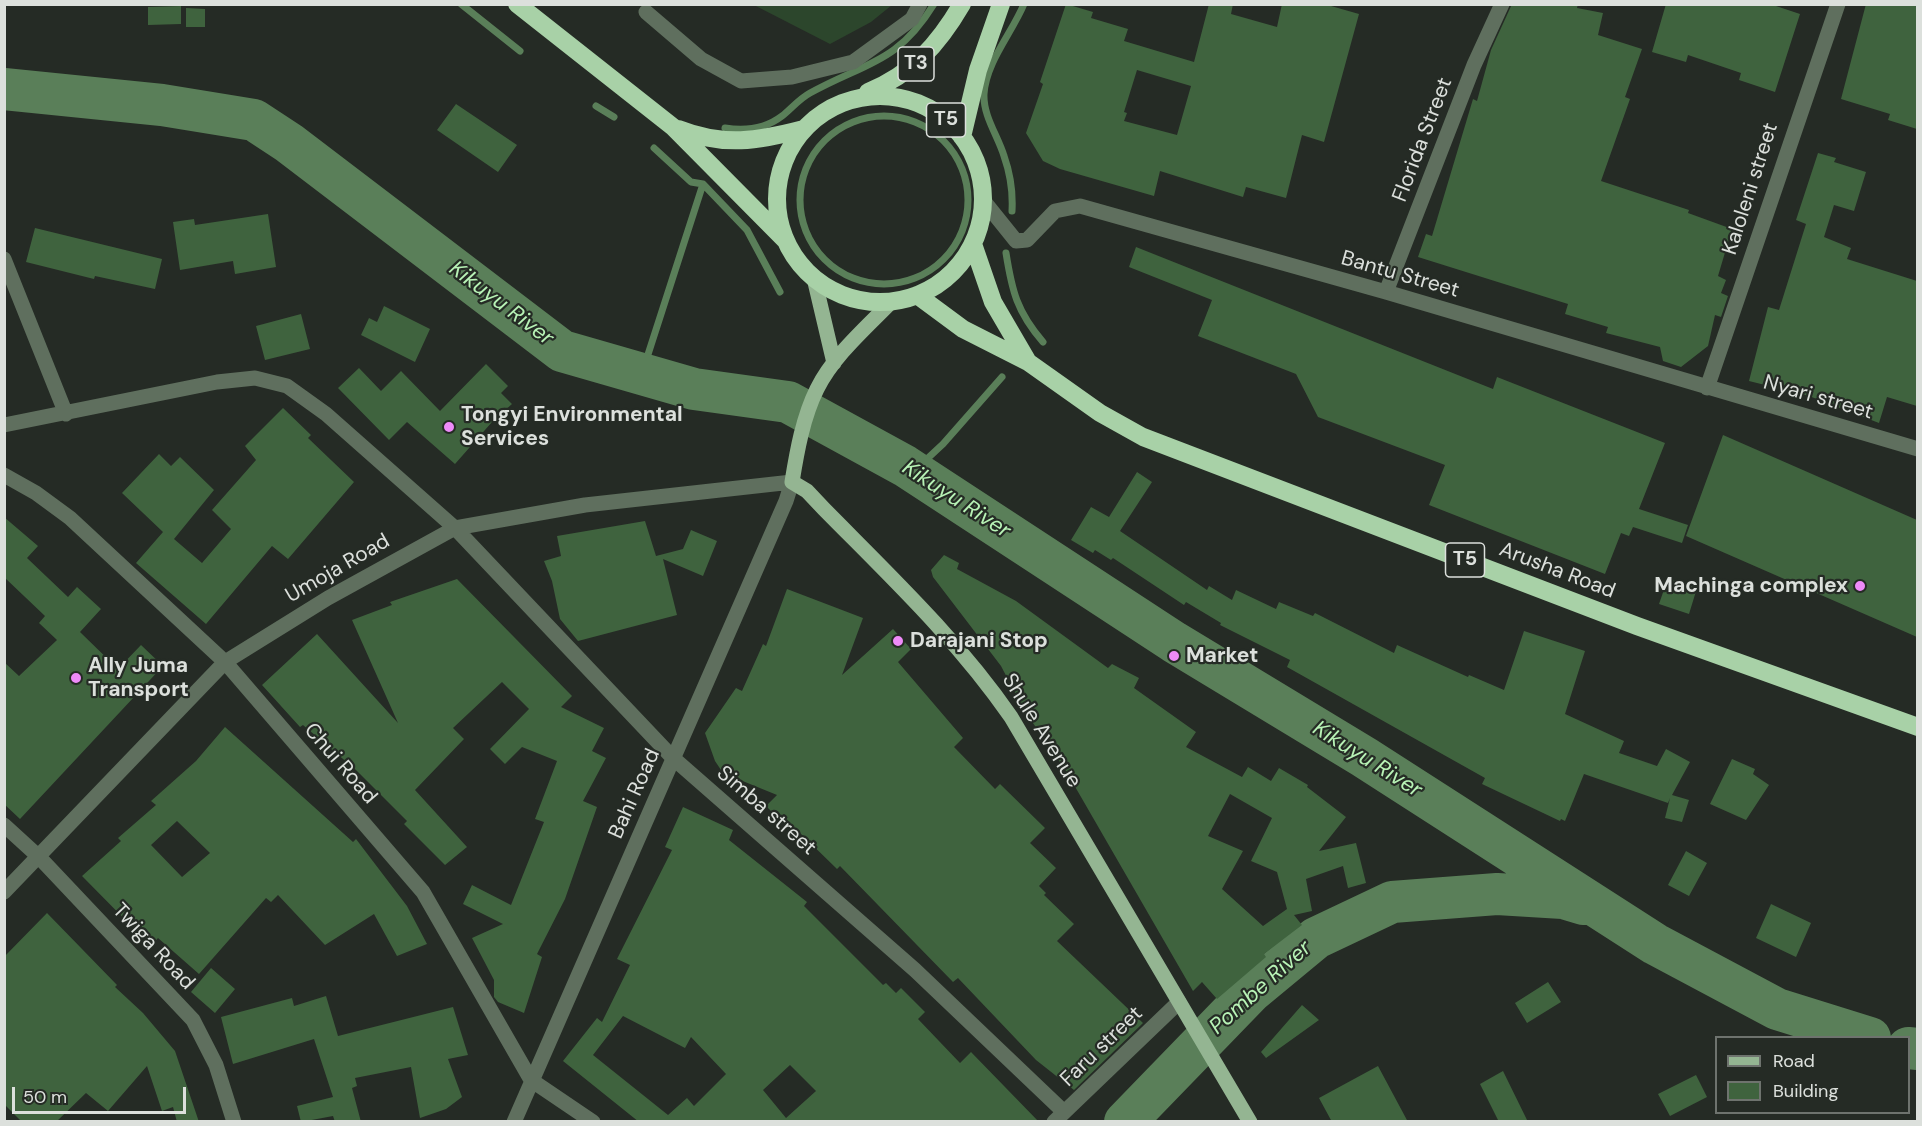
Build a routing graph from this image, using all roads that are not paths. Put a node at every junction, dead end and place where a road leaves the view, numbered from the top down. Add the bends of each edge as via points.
1 (517, 4) edge
2 (920, 4) edge
3 (962, 4) edge
4 (1001, 4) edge
5 (1502, 4) edge
6 (1838, 4) edge
7 (646, 12) dead end
8 (850, 100) junction
9 (673, 127) junction
10 (804, 129) junction
11 (962, 136) junction
12 (983, 200) junction
13 (787, 242) junction
14 (973, 244) junction
15 (4, 259) edge
16 (814, 278) junction
17 (1386, 292) junction
18 (917, 295) junction
19 (892, 302) junction
20 (1028, 362) junction
21 (834, 363) junction
22 (1707, 388) junction
23 (66, 414) junction
24 (4, 425) edge
25 (1917, 449) edge
26 (4, 475) edge
27 (792, 482) junction
28 (454, 528) junction
29 (225, 662) junction
30 (1917, 728) edge
31 (673, 759) junction
32 (4, 825) edge
33 (39, 856) junction
34 (4, 892) edge
35 (1179, 1002) junction
36 (531, 1080) junction
37 (1059, 1117) edge
38 (1246, 1119) edge
39 (234, 1122) edge
40 (514, 1122) edge
41 (593, 1122) edge

1 - 9 highway, T5
2 - 7 street via 912,19 853,62 792,77 741,81 701,59
3 - 8 highway, T3 via 924,58 890,83
4 - 11 highway via 978,70
5 - 17 street, Florida Street via 1474,65
6 - 22 street, Kaloleni street
8 - 10 highway, T5 via 825,112
8 - 11 highway, T5 via 872,95 922,104
9 - 10 highway, T5 via 697,136 731,141 761,140
9 - 13 highway, T5
10 - 13 highway, T5 via 787,154 778,183 778,213
11 - 12 highway, T5 via 977,166
12 - 14 highway, T5
12 - 17 street, Bantu Street via 1016,241 1027,240 1055,211 1080,206
13 - 16 highway, T5
14 - 18 highway, T5 via 940,283
14 - 20 highway, T5 via 993,302
15 - 23 street
16 - 19 highway, T5 via 837,293 864,301
16 - 21 main road
17 - 22 street, Bantu Street
18 - 19 highway, T5
18 - 20 highway, T5 via 963,329
19 - 21 main road
20 - 30 highway, Arusha Road / T5 via 1100,413 1174,450
21 - 27 main road via 817,390 798,446
22 - 25 street, Nyari street
23 - 24 street, Simba street
23 - 28 street, Simba street via 217,382 255,378 286,386 326,414
26 - 29 street, Chui Road via 70,518
27 - 28 street, Umoja Road via 597,503
27 - 31 street, Bahi Road
27 - 35 main road, Shule Avenue via 824,508 979,670 1011,717
28 - 29 street, Umoja Road via 328,598
28 - 31 street, Simba street
29 - 33 street, Umoja Road
29 - 36 street, Chui Road via 423,892
31 - 36 street, Bahi Road
31 - 37 street, Simba street via 915,970
32 - 33 street, Twiga Road
33 - 34 street, Umoja Road
33 - 39 street, Twiga Road via 193,1020 216,1065
35 - 37 street, Faru street
35 - 38 main road, Shule Avenue
36 - 40 street, Bahi Road
36 - 41 street, Chui Road

